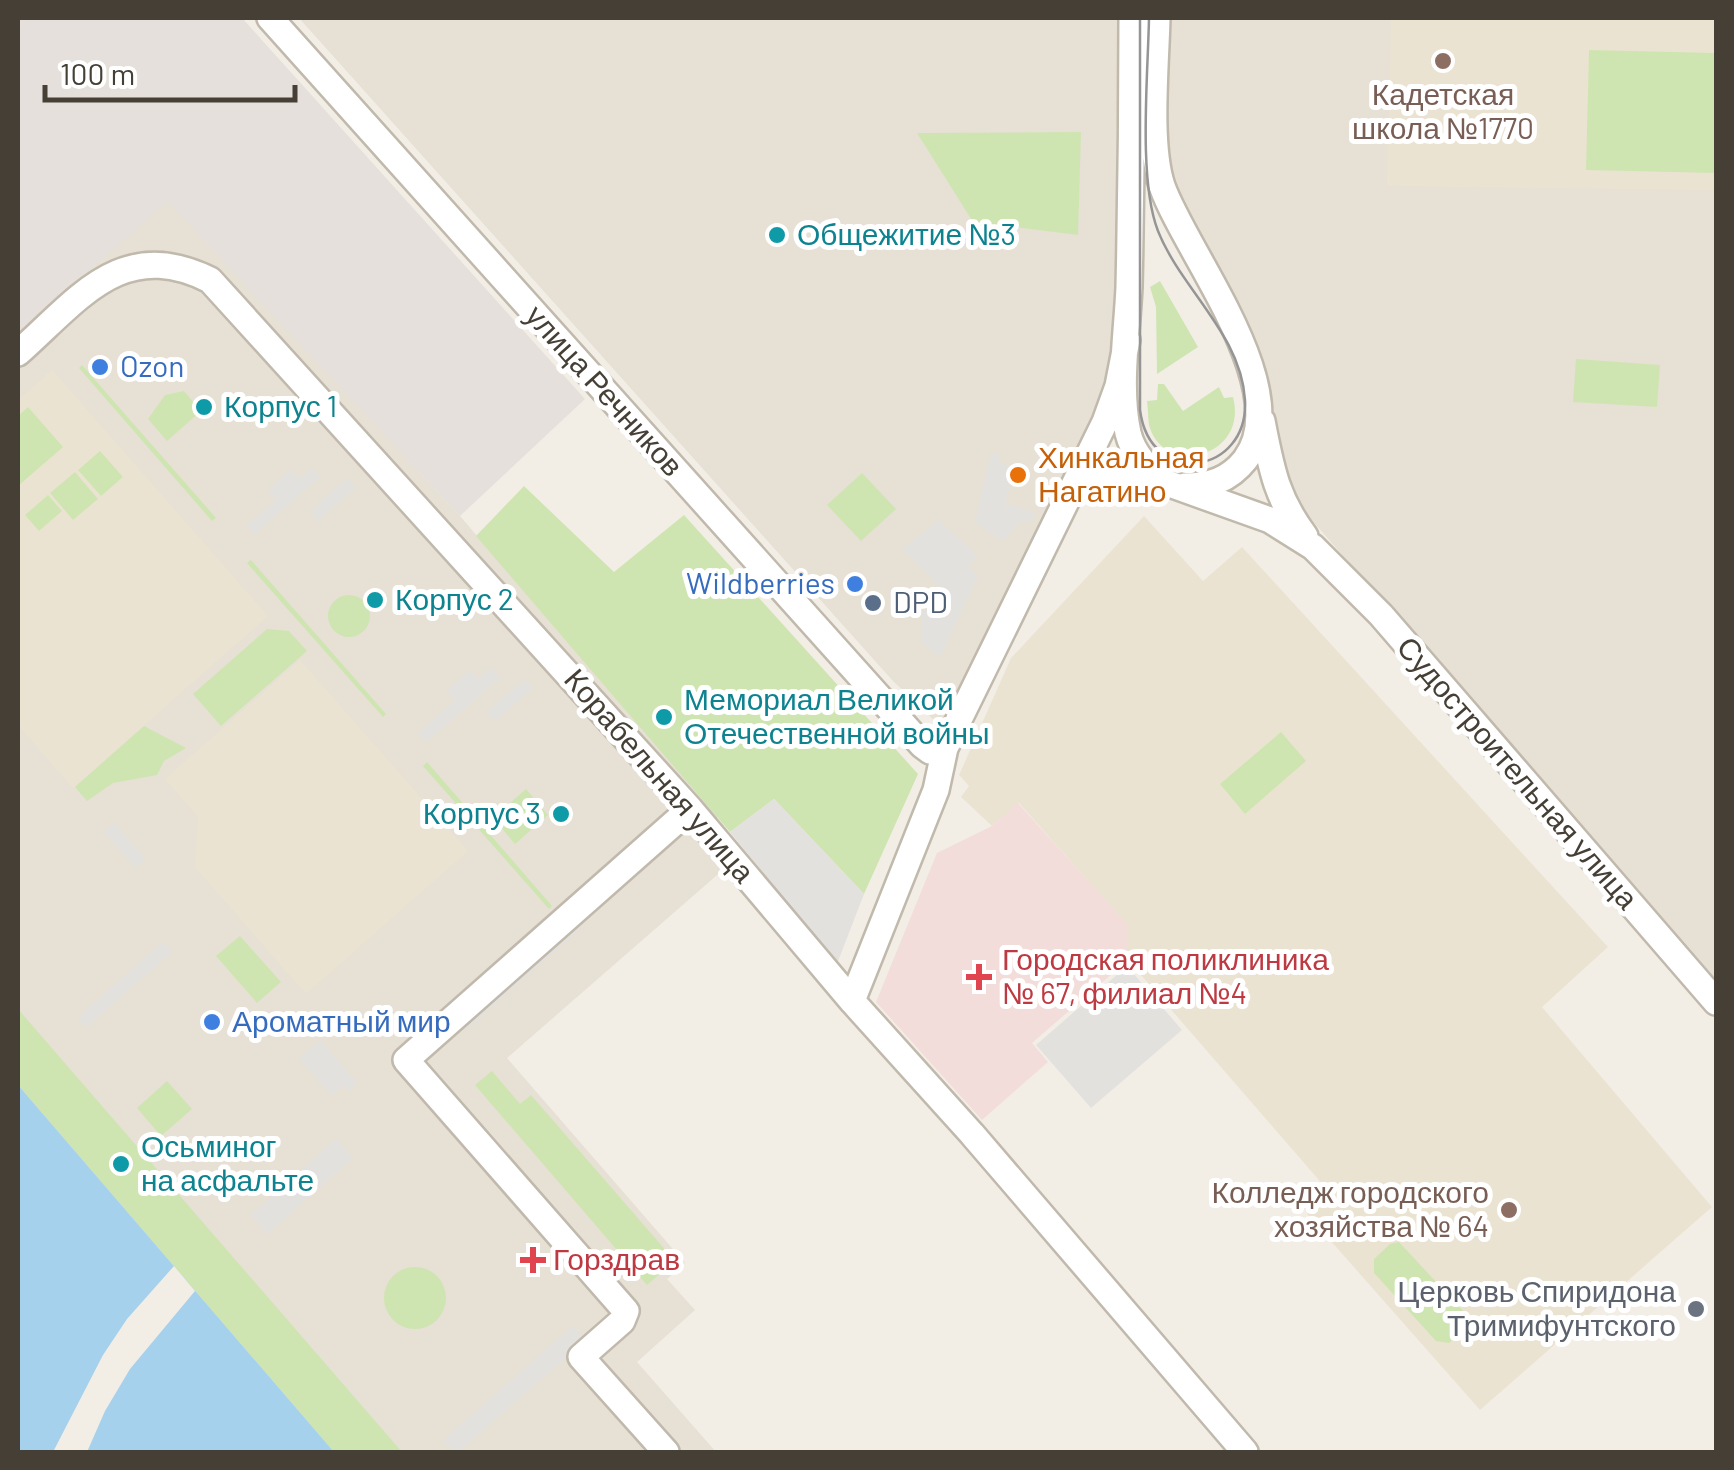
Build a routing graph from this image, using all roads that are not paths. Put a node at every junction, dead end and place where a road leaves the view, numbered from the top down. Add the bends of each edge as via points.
1 (270, 18) edge
2 (1132, 18) edge
3 (1157, 18) edge
4 (1171, 205) junction
5 (1131, 217) junction
6 (1127, 340) junction
7 (18, 353) edge
8 (1260, 411) junction
9 (1172, 484) junction
10 (1068, 496) junction
11 (1313, 548) junction
12 (946, 748) junction
13 (690, 809) junction
14 (852, 1001) junction
15 (1716, 1002) edge
16 (666, 1452) edge
17 (1246, 1452) edge

1 - 12 street, улица Речников via 922,745
2 - 5 street
3 - 4 street via 1156,148
4 - 5 street via 1148,200
4 - 8 street via 1230,313
5 - 6 street
6 - 9 street via 1128,432 1147,468
6 - 10 street via 1105,422
7 - 13 street, Корабельная улица via 96,283 130,267 158,263 210,280
8 - 9 street via 1251,452 1240,467 1204,486
8 - 11 street via 1277,492
9 - 10 street via 1107,476 1086,481
9 - 11 street via 1270,520
10 - 12 street
11 - 15 street, Судостроительная улица via 1382,615
12 - 14 street via 936,790
13 - 14 street, Корабельная улица
13 - 16 street via 406,1060 626,1310 582,1357
14 - 17 street, Корабельная улица

